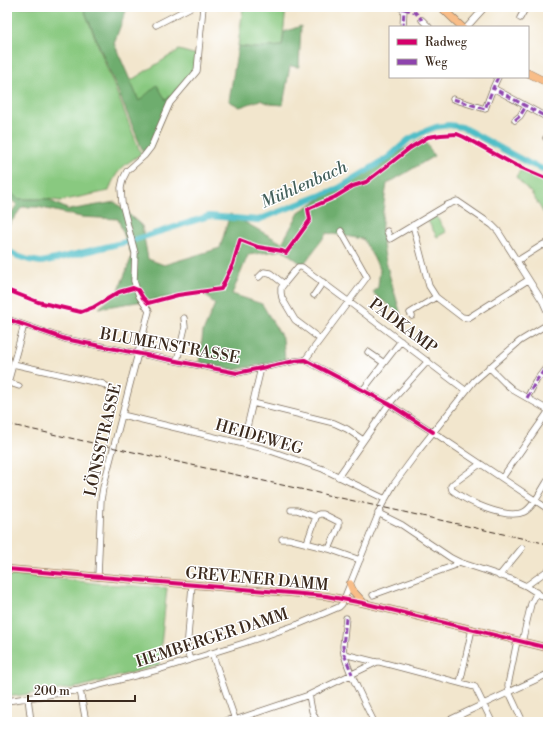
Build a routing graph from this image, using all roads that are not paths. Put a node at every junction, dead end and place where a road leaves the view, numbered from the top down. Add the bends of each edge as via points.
1 (190, 7) edge
2 (203, 7) edge
3 (400, 7) edge
4 (441, 7) edge
5 (484, 7) edge
6 (526, 7) edge
7 (520, 18) dead end
8 (422, 20) dead end
9 (156, 25) dead end
10 (403, 26) edge
11 (428, 26) edge
12 (461, 26) edge
13 (468, 26) edge
14 (529, 74) edge
15 (498, 78) edge
16 (548, 83) edge
17 (493, 88) junction
18 (453, 99) dead end
19 (526, 106) junction
20 (548, 118) edge
21 (515, 120) dead end
22 (413, 225) junction
23 (342, 231) dead end
24 (387, 231) dead end
25 (548, 249) edge
26 (518, 261) junction
27 (259, 277) dead end
28 (528, 280) junction
29 (323, 282) junction
30 (284, 284) junction
31 (314, 295) dead end
32 (436, 297) junction
33 (350, 302) junction
34 (548, 313) edge
35 (412, 316) dead end
36 (184, 318) dead end
37 (7, 319) edge
38 (548, 324) edge
39 (24, 325) junction
40 (320, 339) junction
41 (401, 341) junction
42 (368, 352) dead end
43 (138, 354) junction
44 (305, 360) junction
45 (177, 361) junction
46 (428, 361) junction
47 (384, 363) junction
48 (13, 364) junction
49 (489, 367) junction
50 (261, 368) junction
51 (545, 369) dead end
52 (8, 383) edge
53 (19, 386) dead end
54 (108, 387) dead end
55 (363, 390) junction
56 (465, 390) junction
57 (527, 398) junction
58 (253, 403) junction
59 (389, 404) junction
60 (548, 411) edge
61 (122, 414) junction
62 (433, 432) junction
63 (363, 440) junction
64 (243, 444) junction
65 (480, 464) junction
66 (338, 477) junction
67 (502, 478) junction
68 (548, 480) edge
69 (385, 499) junction
70 (535, 500) junction
71 (548, 509) edge
72 (291, 510) dead end
73 (378, 513) junction
74 (316, 517) junction
75 (282, 538) dead end
76 (307, 543) junction
77 (522, 548) dead end
78 (329, 550) junction
79 (360, 560) junction
80 (459, 562) junction
81 (7, 569) edge
82 (548, 570) edge
83 (499, 576) junction
84 (98, 577) junction
85 (192, 584) junction
86 (350, 584) junction
87 (526, 586) junction
88 (537, 592) junction
89 (373, 595) dead end
90 (344, 599) junction
91 (548, 600) edge
92 (363, 603) junction
93 (346, 618) dead end
94 (472, 629) junction
95 (520, 642) junction
96 (548, 648) edge
97 (212, 654) junction
98 (344, 654) junction
99 (190, 660) junction
100 (376, 662) junction
101 (352, 674) junction
102 (548, 674) edge
103 (460, 683) junction
104 (80, 690) junction
105 (509, 692) junction
106 (308, 695) junction
107 (28, 698) junction
108 (7, 701) edge
109 (484, 703) junction
110 (235, 720) edge
111 (31, 722) edge
112 (86, 722) edge
113 (222, 722) edge
114 (317, 722) edge
115 (374, 722) edge
116 (445, 722) edge
117 (492, 722) edge
118 (523, 722) edge

1 - 9 street
2 - 43 street, LÖNSSTRASSE via 197,71 167,108 151,147 127,171 120,194 135,252 134,281 139,296 149,311
3 - 10 street via 404,9
4 - 12 main road
5 - 13 street
6 - 7 street
8 - 11 street
14 - 16 main road
15 - 17 street
17 - 18 street via 485,109
17 - 19 street
19 - 20 street
19 - 21 street
22 - 24 street via 390,239
22 - 26 street via 457,201 498,230
22 - 32 street via 429,286
23 - 33 street via 367,278
25 - 26 street via 544,244
26 - 28 street
27 - 30 street via 264,272 270,272
28 - 32 street via 468,318 462,317
28 - 34 street
29 - 30 street, PADKAMP via 302,267 298,267
29 - 31 street
29 - 33 street, PADKAMP
30 - 40 street via 280,293 295,320
32 - 35 street via 410,313
33 - 40 street
33 - 41 street, PADKAMP
36 - 45 street via 185,327
37 - 39 street, BLUMENSTRASSE
38 - 49 street via 530,334
39 - 43 street, BLUMENSTRASSE via 65,339
39 - 48 street
40 - 44 street
41 - 46 street, PADKAMP
41 - 47 street
42 - 47 street
43 - 45 street, BLUMENSTRASSE
43 - 61 street, LÖNSSTRASSE
44 - 50 street, BLUMENSTRASSE
44 - 55 street
45 - 50 street, BLUMENSTRASSE via 237,373
46 - 56 street, PADKAMP
46 - 59 street
47 - 55 street
48 - 52 street
48 - 54 street
49 - 56 street
49 - 57 street via 505,384
50 - 58 street
51 - 57 street
52 - 53 street
55 - 59 street
56 - 62 street
57 - 60 street
58 - 63 street via 334,423
58 - 64 street
59 - 62 street
59 - 63 street
60 - 67 street
61 - 64 street, HEIDEWEG
61 - 84 street, LÖNSSTRASSE via 102,500
62 - 65 street
62 - 69 street
63 - 66 street
64 - 66 street, HEIDEWEG via 323,469
65 - 67 street
65 - 70 street via 454,483 451,486 452,490 466,500 498,512 524,512
66 - 69 street, HEIDEWEG
67 - 70 street
68 - 70 street
69 - 73 street
70 - 71 street
72 - 74 street
73 - 79 street
73 - 80 street via 402,525
74 - 76 street
74 - 78 street via 323,514 339,522
75 - 76 street
76 - 78 street
77 - 83 street
78 - 79 street
79 - 86 street
80 - 83 street
80 - 89 street
81 - 84 main road, GREVENER DAMM
82 - 87 street
83 - 87 street
84 - 85 main road, GREVENER DAMM
85 - 90 main road, GREVENER DAMM
85 - 99 street via 187,650
86 - 90 street
86 - 92 main road
87 - 88 street
88 - 91 street
88 - 95 street via 530,604
90 - 92 main road, GREVENER DAMM
90 - 97 street, HEMBERGER DAMM via 337,609
92 - 94 main road, GREVENER DAMM
93 - 98 street
94 - 95 main road, GREVENER DAMM
94 - 103 street
95 - 96 main road, GREVENER DAMM
95 - 105 street via 508,685
97 - 99 street, HEMBERGER DAMM
97 - 110 street
98 - 100 street
98 - 101 street
99 - 104 street, HEMBERGER DAMM
100 - 101 street
100 - 103 street
101 - 106 street
101 - 115 street
102 - 105 street
103 - 109 street via 475,687
104 - 107 street, HEMBERGER DAMM
104 - 112 street
105 - 109 street
105 - 118 street
106 - 110 street
106 - 114 street
107 - 108 street, HEMBERGER DAMM
107 - 111 street
109 - 116 street
109 - 117 street
110 - 113 street

